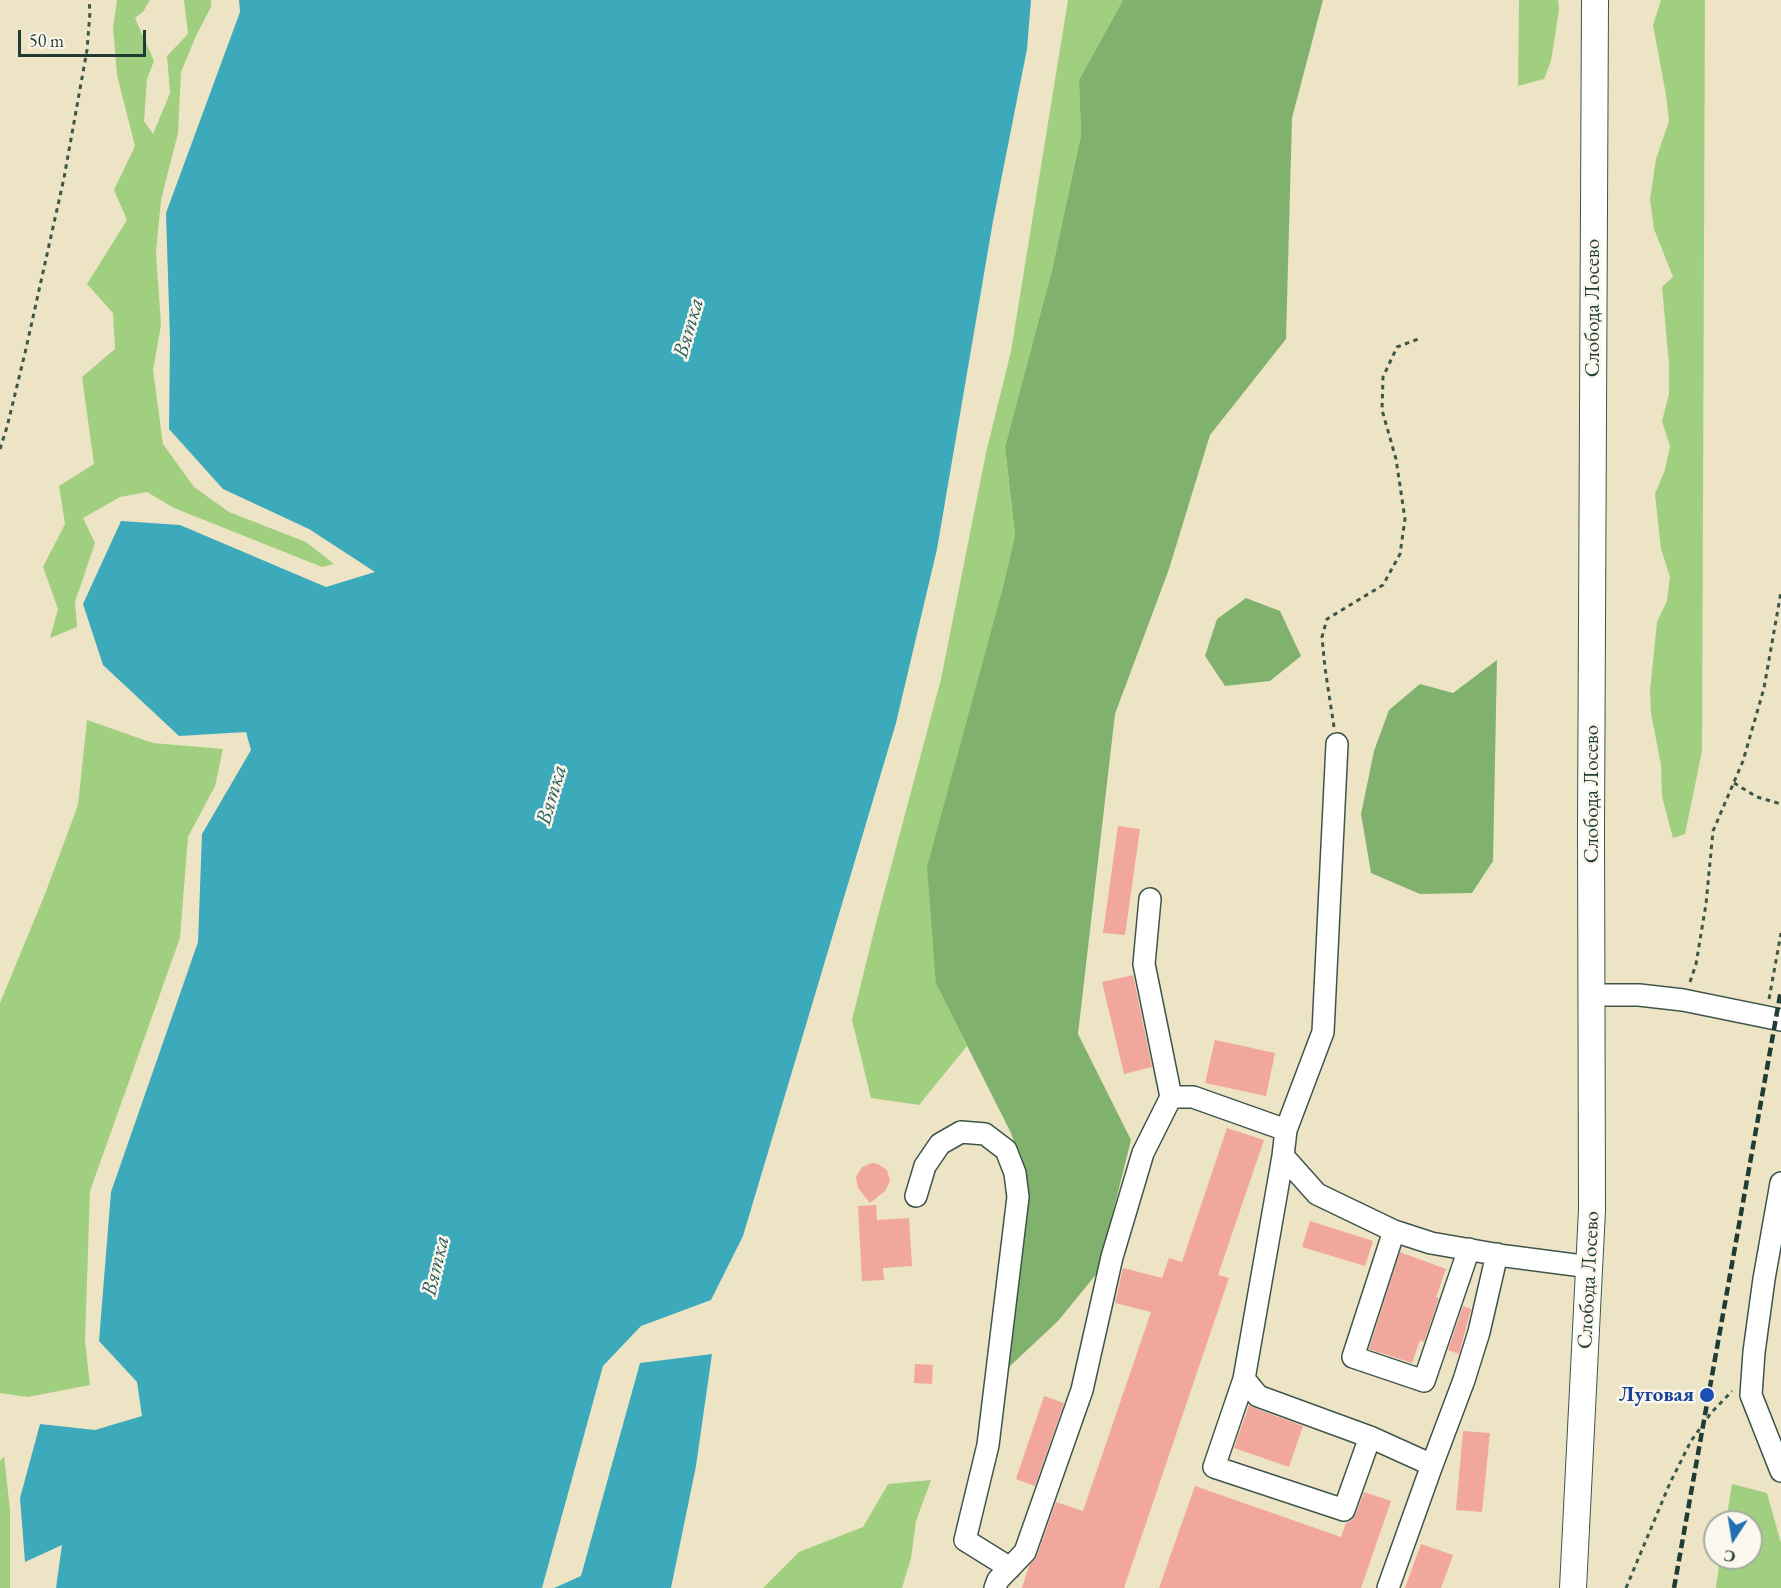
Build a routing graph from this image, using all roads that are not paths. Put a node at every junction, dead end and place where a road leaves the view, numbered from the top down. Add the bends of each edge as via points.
1 (1595, 0) edge
2 (1337, 744) road end
3 (1150, 899) dead end
4 (1593, 995) junction
5 (1774, 1018) edge
6 (1171, 1097) junction
7 (1286, 1130) junction
8 (1282, 1156) junction
9 (1781, 1183) edge
10 (916, 1196) dead end
11 (1394, 1231) junction
12 (1469, 1249) junction
13 (1497, 1254) junction
14 (1590, 1267) junction
15 (1244, 1379) junction
16 (1759, 1418) junction
17 (1781, 1428) edge
18 (1370, 1437) junction
19 (1432, 1465) junction
20 (1781, 1471) edge
21 (1010, 1568) junction
22 (995, 1588) edge
23 (1388, 1588) edge
24 (1573, 1588) edge

1 - 4 main road, Слобода Лосево
2 - 7 street via 1323,1032
3 - 6 street via 1144,964
4 - 5 street via 1683,1000
4 - 14 main road, Слобода Лосево
6 - 7 street via 1193,1097
6 - 21 street via 1143,1153 1112,1257 1082,1390 1025,1552
7 - 8 street
8 - 11 street via 1317,1194
8 - 15 street
9 - 16 street via 1752,1370 1751,1395
10 - 21 street via 925,1166 940,1144 961,1132 985,1134 1006,1150 1015,1173 1018,1197 988,1445 965,1540
11 - 12 street via 1431,1243
11 - 12 street via 1353,1357 1424,1381
12 - 13 street
13 - 14 street
13 - 19 street via 1479,1332
14 - 24 main road, Слобода Лосево
15 - 18 street via 1258,1396
15 - 18 street via 1214,1467 1344,1510
16 - 17 street
16 - 20 street
18 - 19 street
19 - 23 street
21 - 22 street

